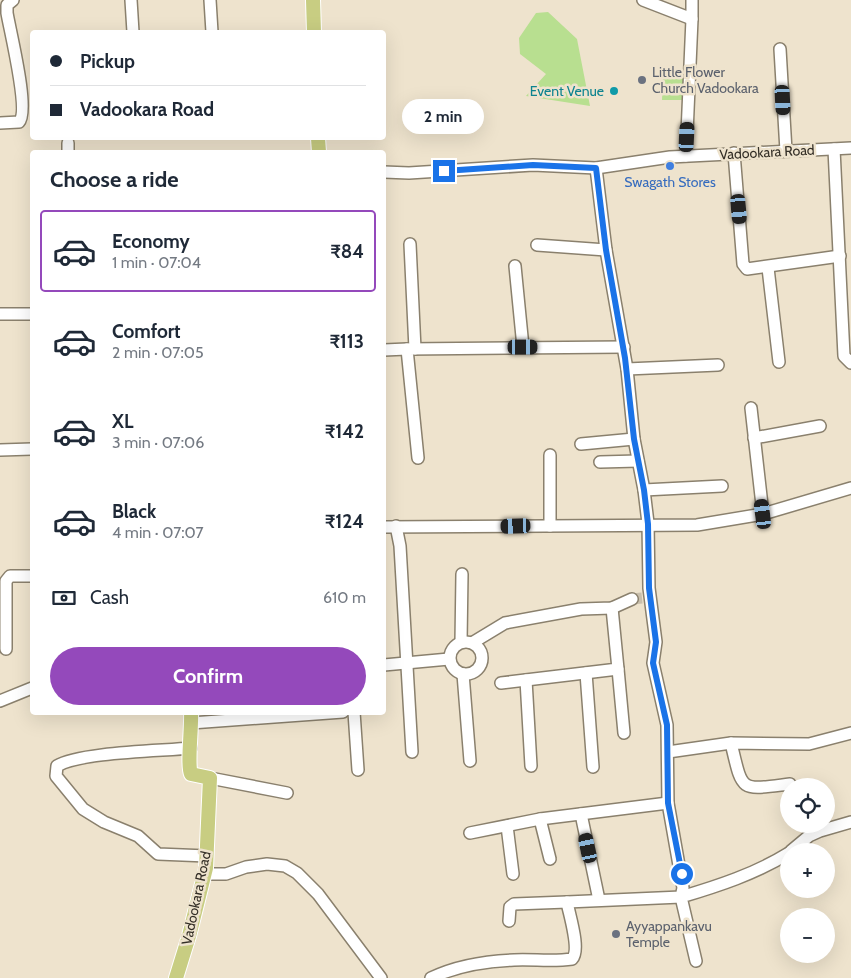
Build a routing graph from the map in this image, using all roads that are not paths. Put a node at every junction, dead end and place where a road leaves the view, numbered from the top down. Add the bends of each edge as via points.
1 (131, 0) edge
2 (210, 0) edge
3 (313, 0) edge
4 (644, 0) edge
5 (692, 0) edge
6 (7, 1) edge
7 (692, 19) junction
8 (133, 30) edge
9 (212, 30) edge
10 (314, 30) edge
11 (780, 49) dead end
12 (27, 87) edge
13 (0, 123) edge
14 (851, 148) edge
15 (834, 149) junction
16 (786, 150) junction
17 (734, 153) junction
18 (686, 156) junction
19 (596, 168) junction
20 (386, 172) edge
21 (410, 244) dead end
22 (537, 245) dead end
23 (606, 250) junction
24 (840, 256) junction
25 (515, 266) dead end
26 (768, 268) junction
27 (0, 314) edge
28 (30, 314) edge
29 (523, 347) junction
30 (624, 347) junction
31 (411, 349) junction
32 (386, 350) edge
33 (779, 362) dead end
34 (851, 363) edge
35 (718, 365) dead end
36 (627, 369) junction
37 (751, 408) dead end
38 (820, 426) dead end
39 (754, 438) junction
40 (634, 439) junction
41 (582, 444) dead end
42 (30, 449) edge
43 (0, 450) edge
44 (550, 456) dead end
45 (418, 458) dead end
46 (638, 461) junction
47 (600, 462) dead end
48 (722, 486) dead end
49 (851, 488) edge
50 (644, 490) junction
51 (763, 514) junction
52 (648, 524) junction
53 (396, 526) junction
54 (550, 526) junction
55 (386, 527) edge
56 (462, 574) dead end
57 (30, 576) edge
58 (641, 599) junction
59 (612, 608) junction
60 (466, 642) junction
61 (6, 649) dead end
62 (449, 659) junction
63 (406, 663) junction
64 (386, 665) edge
65 (618, 669) junction
66 (586, 673) junction
67 (463, 674) junction
68 (526, 680) junction
69 (501, 683) dead end
70 (30, 689) edge
71 (0, 701) edge
72 (267, 715) edge
73 (354, 715) edge
74 (191, 718) edge
75 (624, 733) dead end
76 (851, 733) edge
77 (731, 743) junction
78 (191, 748) junction
79 (412, 752) dead end
80 (668, 752) junction
81 (470, 761) dead end
82 (531, 766) dead end
83 (593, 767) dead end
84 (358, 770) dead end
85 (210, 778) junction
86 (780, 785) edge
87 (287, 793) dead end
88 (668, 803) junction
89 (581, 814) junction
90 (540, 820) junction
91 (851, 822) edge
92 (507, 826) junction
93 (470, 833) dead end
94 (801, 843) edge
95 (207, 856) junction
96 (780, 858) edge
97 (550, 859) dead end
98 (204, 874) junction
99 (513, 874) dead end
100 (681, 897) junction
101 (598, 900) junction
102 (567, 902) junction
103 (509, 921) dead end
104 (696, 961) dead end
105 (176, 978) edge
106 (381, 978) edge
107 (432, 978) edge

1 - 8 street
2 - 9 street
3 - 10 main road
4 - 7 street
5 - 7 street
6 - 12 street via 7,13
7 - 18 street
11 - 16 street
12 - 13 street via 22,121
14 - 15 street, Vadookara Road
15 - 16 street, Vadookara Road
15 - 24 street
16 - 17 street, Vadookara Road
17 - 18 street, Vadookara Road
17 - 26 street via 743,264 747,269
18 - 19 street, Vadookara Road
19 - 20 street, Vadookara Road via 533,165
19 - 23 street
21 - 31 street
22 - 23 street
23 - 30 street
24 - 26 street
24 - 34 street via 844,356
25 - 29 street
26 - 33 street
27 - 28 street
29 - 30 street
29 - 31 street
30 - 36 street
31 - 32 street
31 - 45 street
35 - 36 street
36 - 40 street
37 - 39 street
38 - 39 street
39 - 51 street
40 - 41 street
40 - 46 street
42 - 43 street
44 - 54 street
46 - 47 street
46 - 50 street
48 - 50 street
49 - 51 street
50 - 52 street
51 - 52 street via 697,525
52 - 54 street
52 - 58 street
53 - 54 street
53 - 55 street
53 - 63 street via 400,546
56 - 60 street
57 - 61 street via 10,576 6,581
58 - 59 street
58 - 80 street via 656,642 653,663 667,725
59 - 60 street via 580,609 505,623
59 - 65 street
60 - 62 street via 452,649
60 - 67 street via 480,650 482,660 473,673
62 - 63 street
62 - 67 street via 454,669
63 - 64 street
63 - 79 street
65 - 66 street
65 - 75 street
66 - 68 street
66 - 83 street
67 - 81 street
68 - 69 street
68 - 82 street
70 - 71 street
72 - 74 street
73 - 84 street
74 - 78 main road
76 - 77 street via 809,744
77 - 80 street
77 - 86 street via 740,780 745,786
78 - 85 main road via 188,768 191,774
78 - 95 street via 63,762 57,766 56,776 84,809 104,822 138,836 158,854
80 - 88 street
85 - 87 street
85 - 95 main road, Vadookara Road
88 - 89 street
88 - 100 street via 682,874
89 - 90 street
89 - 101 street
90 - 92 street
90 - 97 street
91 - 94 street via 820,831
92 - 93 street
92 - 99 street
95 - 98 main road, Vadookara Road
96 - 100 street via 718,886
98 - 105 main road, Vadookara Road
98 - 106 street via 226,874 267,864 285,866 297,873 318,894
100 - 101 street
100 - 104 street
101 - 102 street
102 - 103 street via 514,904 510,907
102 - 107 street via 576,952 572,959 479,964

